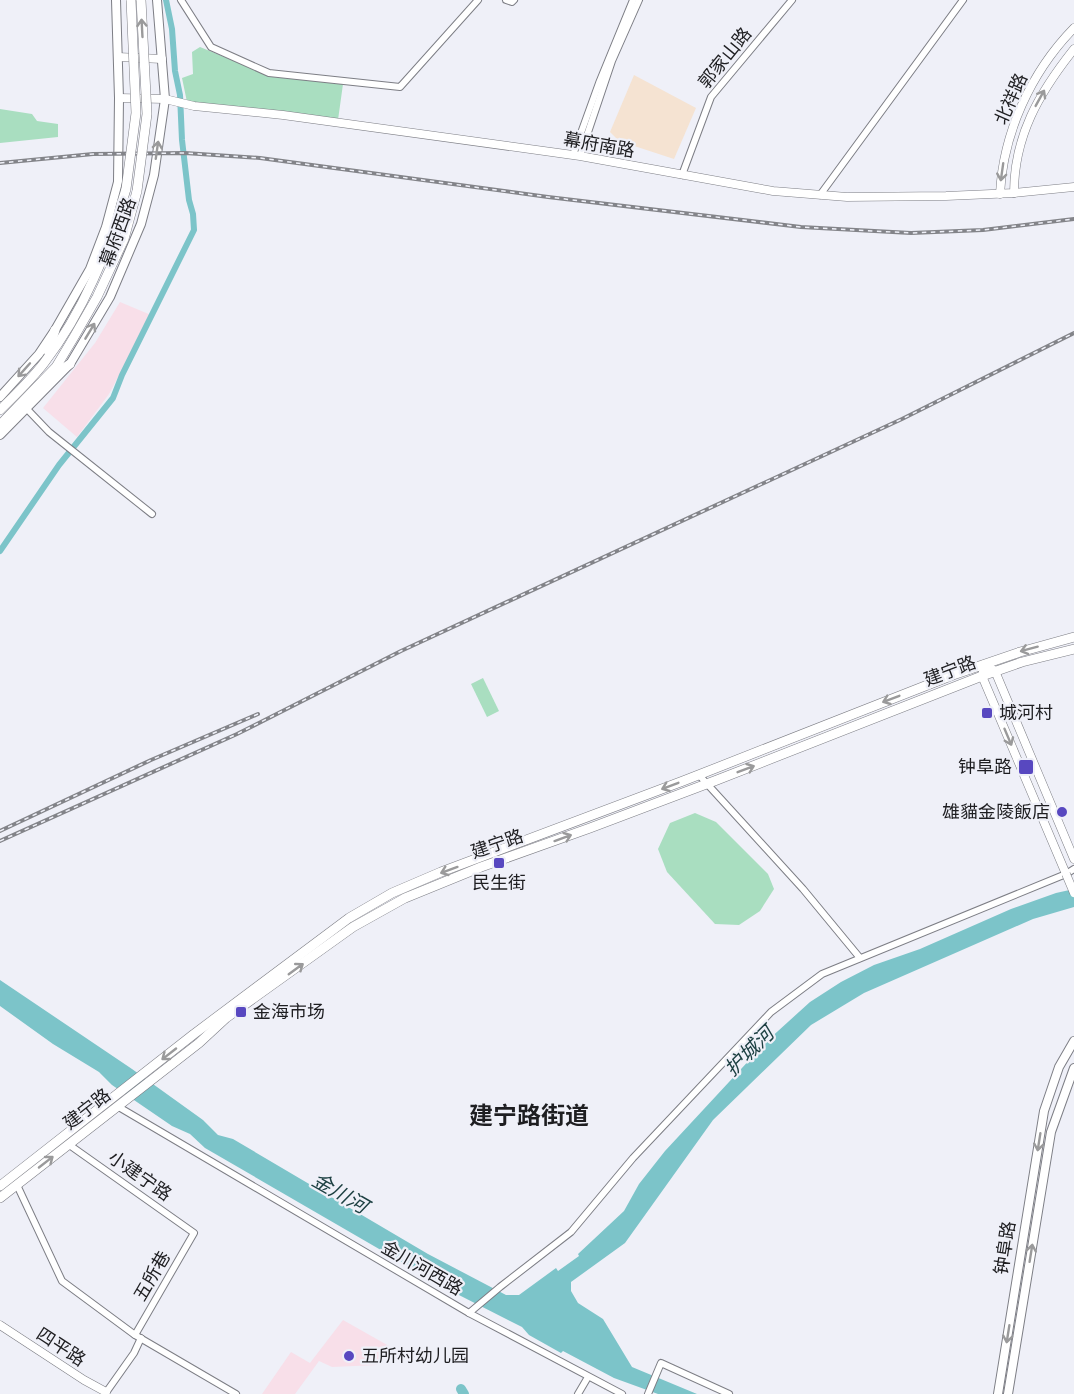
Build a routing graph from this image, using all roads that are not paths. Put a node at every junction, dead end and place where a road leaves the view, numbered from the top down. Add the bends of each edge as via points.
1 (116, 0) edge
2 (131, 0) edge
3 (141, 0) edge
4 (157, 0) edge
5 (181, 0) edge
6 (478, 0) edge
7 (506, 0) edge
8 (513, 0) edge
9 (633, 0) edge
10 (639, 0) edge
11 (792, 0) edge
12 (963, 0) edge
13 (1074, 28) edge
14 (1074, 49) edge
15 (118, 57) junction
16 (162, 59) junction
17 (119, 98) junction
18 (166, 100) junction
19 (1008, 143) junction
20 (1020, 146) junction
21 (577, 155) junction
22 (682, 176) junction
23 (1074, 187) edge
24 (1014, 193) junction
25 (1000, 194) junction
26 (820, 195) junction
27 (55, 330) junction
28 (44, 362) junction
29 (70, 364) junction
30 (42, 382) junction
31 (0, 397) edge
32 (27, 409) junction
33 (0, 410) edge
34 (0, 425) edge
35 (0, 435) edge
36 (152, 514) dead end
37 (1074, 637) edge
38 (1074, 649) edge
39 (985, 664) junction
40 (995, 671) junction
41 (982, 676) junction
42 (699, 775) junction
43 (708, 784) junction
44 (1074, 859) edge
45 (1074, 869) edge
46 (1066, 874) junction
47 (1074, 893) edge
48 (860, 958) junction
49 (224, 1016) junction
50 (1074, 1041) edge
51 (1074, 1068) edge
52 (123, 1095) junction
53 (117, 1106) junction
54 (68, 1144) junction
55 (16, 1185) junction
56 (0, 1186) edge
57 (0, 1198) edge
58 (194, 1233) joint
59 (470, 1313) junction
60 (0, 1325) edge
61 (138, 1337) junction
62 (588, 1377) junction
63 (106, 1393) edge
64 (236, 1394) edge
65 (578, 1394) edge
66 (622, 1394) edge
67 (648, 1394) edge
68 (729, 1394) edge
69 (998, 1394) edge
70 (1008, 1394) edge

1 - 15 main road, 幕府西路
2 - 28 main road, 幕府西路, bridge via 136,113 126,189 111,240 85,298
30 -> 3 main road, 幕府西路, bridge via 56,367 97,297 124,239 137,191 147,114
4 - 16 main road, 幕府西路
5 - 6 street via 211,47 269,74 399,87
7 - 8 street
9 - 21 street via 599,83
10 - 21 street
11 - 22 street, 郭家山路 via 711,97
12 - 26 street
13 - 19 street, 北祥路 via 1030,88
20 -> 14 street, 北祥路 via 1040,95
15 - 16 street
15 - 17 main road, 幕府西路
16 - 18 main road, 幕府西路
17 - 18 street, 幕府南路
17 - 27 main road, 幕府西路 via 118,182 106,227 90,269
18 - 21 street, 幕府南路
29 -> 18 main road, 幕府西路 via 110,297 141,224
19 - 20 street via 1013,149
19 -> 25 street, 北祥路
20 - 24 street, 北祥路
21 - 22 street, 幕府南路
22 - 26 street, 幕府南路
23 - 24 street, 幕府南路
24 - 25 street, 幕府南路
25 - 26 street, 幕府南路
27 - 28 main road
27 -> 31 main road, 幕府西路
28 - 33 main road, 幕府西路
29 - 30 main road
29 - 32 main road, 幕府西路
30 - 34 main road, 幕府西路
32 - 35 main road, 幕府西路
32 - 36 street via 81,459
37 -> 39 main road, 建宁路
38 - 40 main road, 建宁路
39 - 40 street
39 - 41 street
39 -> 42 main road, 建宁路
40 - 41 main road, 建宁路
40 - 44 street
43 -> 41 main road, 建宁路
41 -> 46 street
42 - 43 street
42 -> 49 main road, 建宁路 via 392,893 349,918
43 - 48 street
49 -> 43 main road, 建宁路 via 353,927 405,898
45 - 46 street
46 - 47 street, bridge
46 - 48 street
48 - 59 street via 822,974 771,1012 633,1158 572,1232
49 - 52 main road, 建宁路 via 200,1043
50 -> 69 main road, 钟阜路 via 1059,1067 1044,1111
70 -> 51 main road, 钟阜路 via 1052,1131
52 - 53 main road, 建宁路
52 - 56 main road, 建宁路
53 - 54 main road, 建宁路
53 - 59 street, 金川河西路
55 -> 54 main road, 建宁路
54 - 58 street, 小建宁路
55 - 57 main road, 建宁路
55 - 61 street via 62,1281
58 - 61 street, 五所巷
59 - 62 street, 金川河西路
60 - 63 street, 四平路
61 - 63 street, 五所巷 via 134,1353
61 - 64 street
62 - 65 street
62 - 66 street, 金川河西路
67 - 68 street via 661,1364

